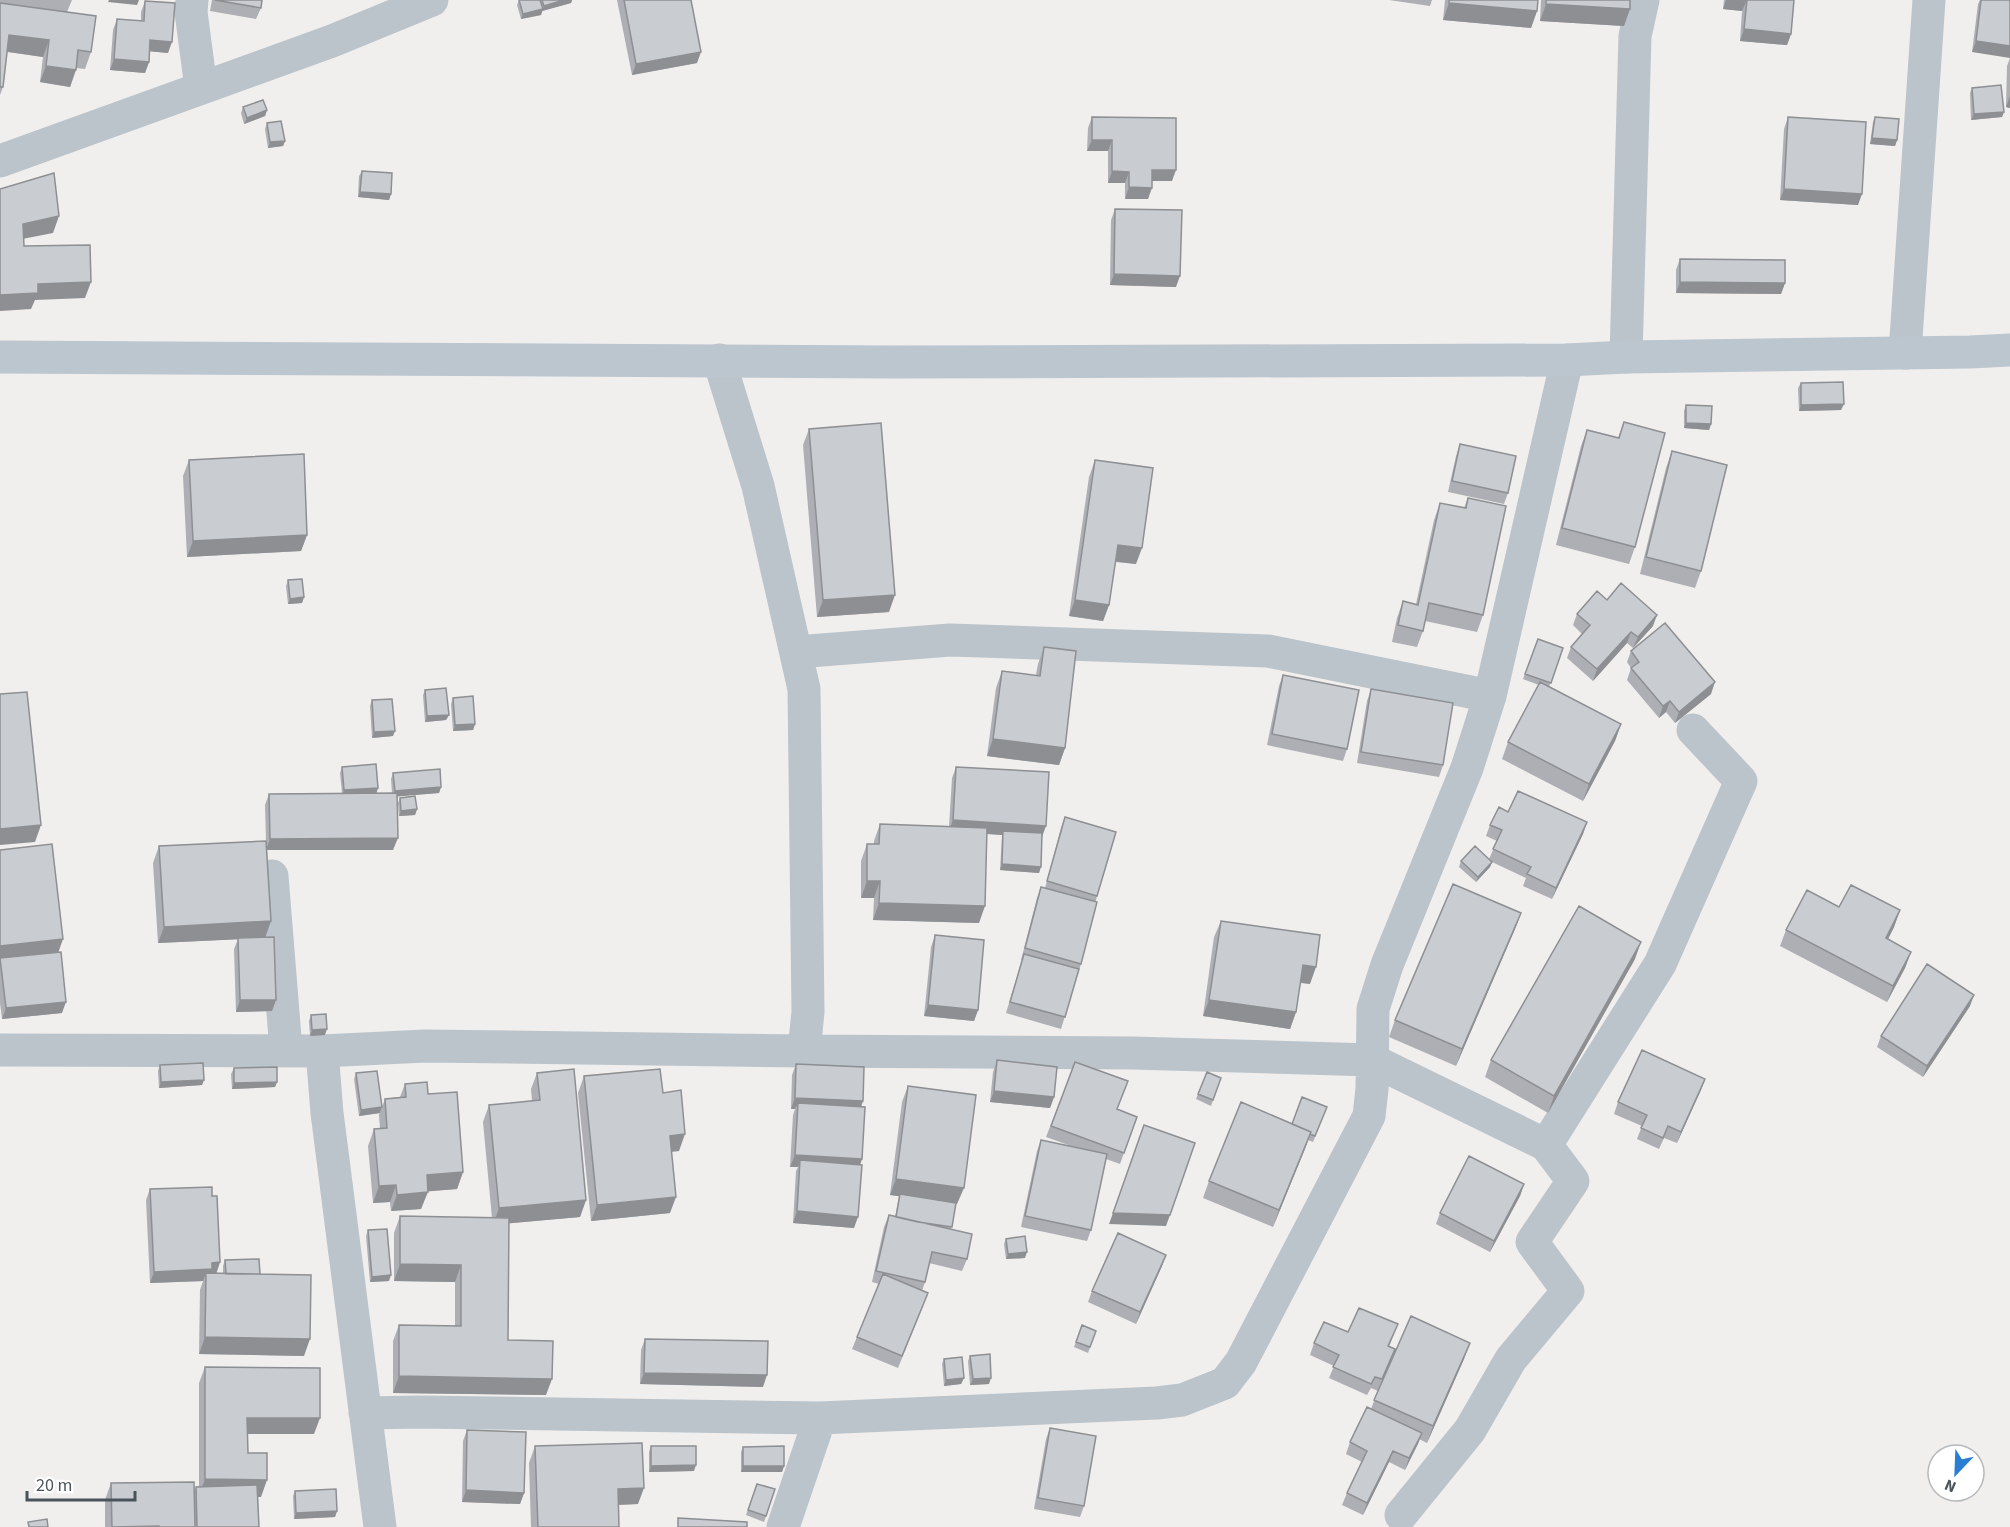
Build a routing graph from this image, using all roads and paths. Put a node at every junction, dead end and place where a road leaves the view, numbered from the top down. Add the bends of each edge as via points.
1 (192, 0) edge
2 (432, 0) edge
3 (1644, 0) edge
4 (1929, 0) edge
5 (201, 88) junction
6 (0, 161) edge
7 (2010, 350) edge
8 (1905, 353) junction
9 (0, 357) edge
10 (1626, 357) junction
11 (719, 360) junction
12 (1567, 360) junction
13 (796, 652) junction
14 (1490, 696) junction
15 (1693, 729) dead end
16 (272, 876) dead end
17 (0, 1050) edge
18 (286, 1050) junction
19 (322, 1051) junction
20 (804, 1051) junction
21 (1372, 1060) junction
22 (1546, 1146) junction
23 (365, 1413) junction
24 (820, 1418) junction
25 (1401, 1515) dead end
26 (380, 1527) edge
27 (783, 1527) edge

1 - 5 street
2 - 5 street
3 - 10 street via 1635,36
4 - 8 street
5 - 6 street
7 - 8 street
8 - 10 street
9 - 11 street
10 - 12 street
11 - 12 street
11 - 13 street via 758,486
12 - 14 street
13 - 14 street via 950,640 1268,651
13 - 20 street via 804,689 808,1012
14 - 21 street via 1467,768 1387,965 1373,1010
15 - 22 street via 1741,781 1660,964
16 - 18 street
17 - 18 street
18 - 19 street
19 - 20 street via 425,1046
19 - 23 street
20 - 21 street via 1133,1053
21 - 22 street
21 - 24 street via 1369,1116 1241,1362 1224,1383 1182,1400
22 - 25 street via 1573,1181 1532,1242 1568,1291 1510,1359 1470,1430
23 - 24 street
23 - 26 street
24 - 27 street

